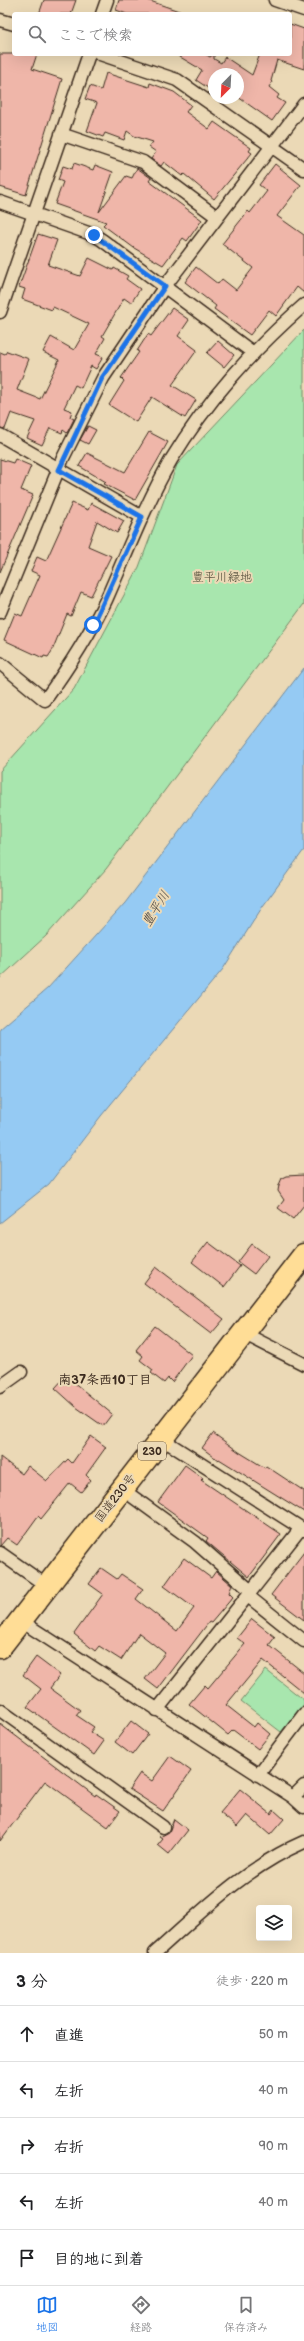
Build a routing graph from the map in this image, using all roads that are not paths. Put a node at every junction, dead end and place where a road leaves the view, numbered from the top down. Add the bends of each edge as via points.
1 (107, 0) edge
2 (275, 0) edge
3 (304, 10) edge
4 (103, 12) edge
5 (0, 20) edge
6 (12, 23) edge
7 (88, 56) edge
8 (106, 56) edge
9 (304, 104) edge
10 (61, 134) junction
11 (273, 147) junction
12 (304, 168) edge
13 (0, 202) edge
14 (33, 214) junction
15 (217, 217) junction
16 (165, 286) junction
17 (304, 305) edge
18 (0, 312) edge
19 (252, 352) junction
20 (0, 435) edge
21 (59, 470) junction
22 (142, 517) junction
23 (0, 612) edge
24 (0, 663) edge
25 (304, 1255) edge
26 (243, 1333) junction
27 (304, 1364) edge
28 (21, 1372) dead end
29 (0, 1386) edge
30 (162, 1439) junction
31 (122, 1489) junction
32 (302, 1529) edge
33 (0, 1553) edge
34 (47, 1586) junction
35 (250, 1593) junction
36 (21, 1621) junction
37 (304, 1641) edge
38 (0, 1647) edge
39 (0, 1710) edge
40 (157, 1710) junction
41 (304, 1714) edge
42 (258, 1775) junction
43 (304, 1786) edge
44 (292, 1797) junction
45 (304, 1807) edge
46 (163, 1827) dead end
47 (304, 1842) edge
48 (155, 1953) edge

1 - 4 street
2 - 3 street
5 - 6 street
7 - 10 street
8 - 11 street via 177,80
9 - 11 street
10 - 14 street
10 - 15 street via 143,162
11 - 12 street
11 - 15 street
13 - 14 street
14 - 16 street via 94,235
14 - 18 street
15 - 16 street
16 - 19 street
16 - 21 street via 102,378
17 - 19 street
19 - 22 street via 214,397 172,460
20 - 21 street
21 - 22 street
21 - 23 street
22 - 24 street via 93,625 70,666 45,700
25 - 26 highway, 国道230号 / 230
26 - 27 street
26 - 30 highway, 国道230号 / 230
28 - 29 street
30 - 31 highway, 国道230号 / 230
30 - 32 street
31 - 34 highway, 国道230号 / 230
31 - 35 street via 195,1542
32 - 35 street
33 - 34 street
34 - 36 highway, 国道230号 / 230
35 - 37 street
35 - 40 street
36 - 38 highway, 国道230号 / 230
36 - 40 street
39 - 46 street
40 - 42 street
41 - 42 street
42 - 44 street
43 - 44 street
44 - 45 street
47 - 48 street via 267,1862 231,1887

